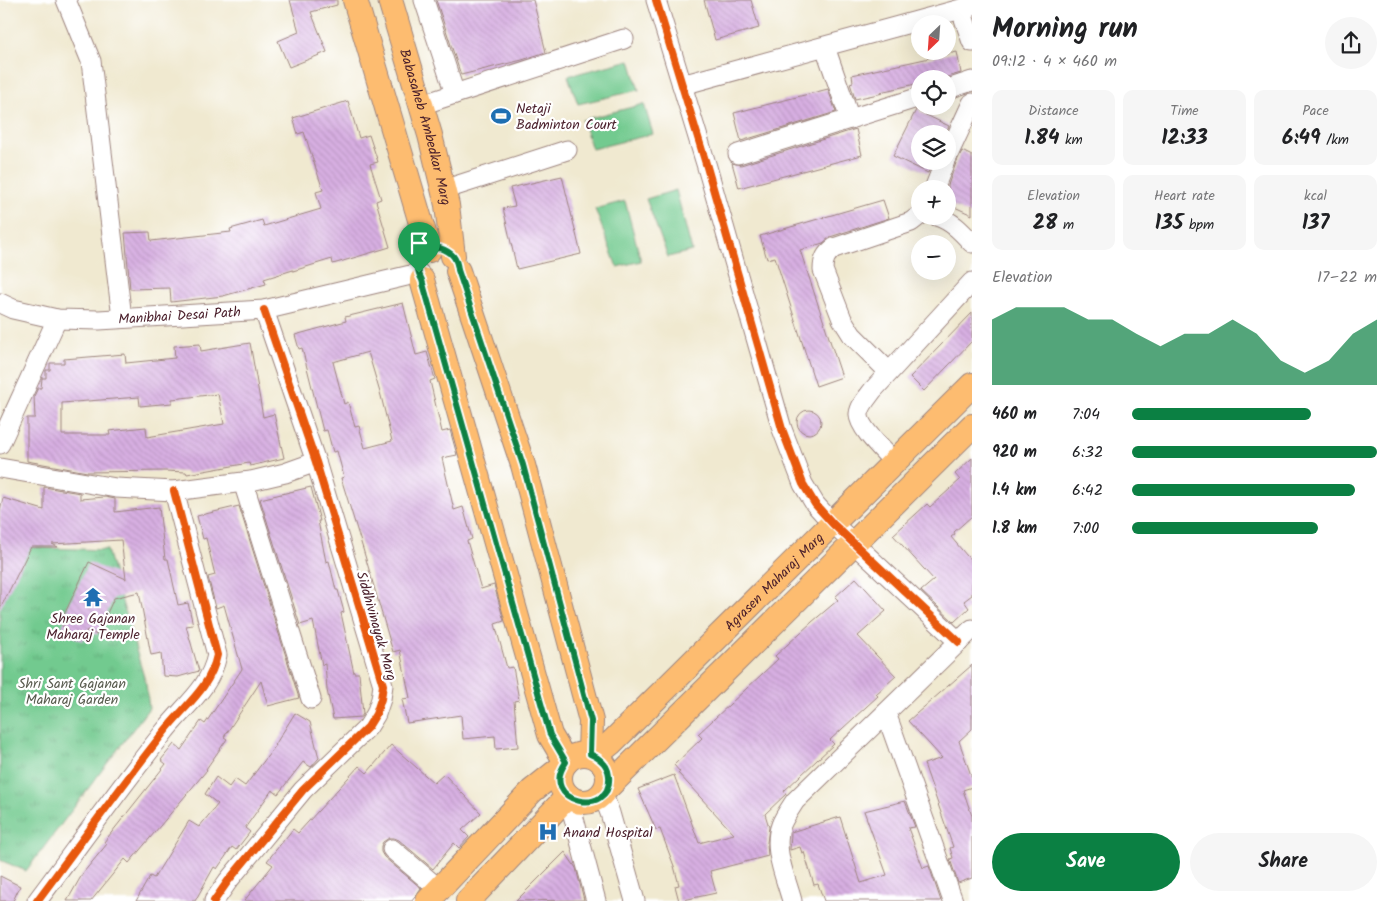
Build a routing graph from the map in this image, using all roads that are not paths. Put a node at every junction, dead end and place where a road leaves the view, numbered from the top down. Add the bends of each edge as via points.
1 (66, 0) edge
2 (355, 0) edge
3 (390, 0) edge
4 (424, 0) edge
5 (656, 0) edge
6 (966, 8) edge
7 (624, 39) dead end
8 (972, 42) edge
9 (825, 47) junction
10 (972, 81) edge
11 (682, 85) junction
12 (956, 86) edge
13 (455, 94) junction
14 (911, 100) edge
15 (972, 103) edge
16 (421, 105) junction
17 (850, 119) junction
18 (956, 138) edge
19 (567, 150) dead end
20 (738, 154) dead end
21 (443, 190) junction
22 (911, 222) edge
23 (954, 225) edge
24 (972, 243) edge
25 (429, 250) junction
26 (456, 263) junction
27 (420, 277) junction
28 (972, 282) edge
29 (0, 303) edge
30 (264, 310) junction
31 (122, 318) junction
32 (57, 319) junction
33 (889, 372) junction
34 (972, 385) edge
35 (972, 426) edge
36 (0, 444) edge
37 (316, 462) junction
38 (894, 462) junction
39 (0, 468) edge
40 (243, 482) junction
41 (174, 491) junction
42 (833, 524) junction
43 (853, 544) junction
44 (965, 635) edge
45 (311, 698) dead end
46 (886, 713) junction
47 (592, 755) junction
48 (564, 764) junction
49 (604, 792) junction
50 (568, 796) junction
51 (392, 849) dead end
52 (433, 895) edge
53 (37, 901) edge
54 (214, 901) edge
55 (468, 901) edge
56 (596, 901) edge
57 (635, 901) edge
58 (792, 901) edge
59 (953, 901) edge

1 - 31 street via 91,61
2 - 25 main road
3 - 16 main road, Babasaheb Ambedkar Marg
4 - 13 street
5 - 11 street
6 - 8 street
6 - 9 street
7 - 13 street
9 - 11 street
9 - 17 street
10 - 12 street
11 - 42 street via 782,429 803,484
13 - 16 street
14 - 17 street
15 - 18 street
16 - 21 main road, Babasaheb Ambedkar Marg
17 - 20 street
19 - 21 street
21 - 26 main road, Babasaheb Ambedkar Marg
22 - 33 street via 834,248 823,261 842,319
23 - 24 street
25 - 26 main road via 440,248 448,251
25 - 27 main road via 419,262
26 - 27 main road via 453,281 443,287 432,287
26 - 47 main road, Babasaheb Ambedkar Marg via 523,465 591,721
27 - 30 street, Manibhai Desai Path
27 - 48 main road via 550,735
28 - 33 street
29 - 32 street, Manibhai Desai Path
30 - 31 street, Manibhai Desai Path
30 - 37 street, Siddhivinayak Marg
31 - 32 street, Manibhai Desai Path
32 - 36 street
33 - 38 street via 862,405 859,414 860,424
34 - 38 main road, Agrasen Maharaj Marg
35 - 43 main road, Agrasen Maharaj Marg
37 - 40 street
37 - 54 street, Siddhivinayak Marg via 383,685 381,699 368,727 303,790
38 - 42 main road, Agrasen Maharaj Marg
39 - 41 street via 116,488
40 - 41 street
40 - 45 street
41 - 53 street via 217,655 214,668 208,681 164,731
42 - 43 street
42 - 47 main road, Agrasen Maharaj Marg via 611,742
43 - 44 street
43 - 49 main road, Agrasen Maharaj Marg
44 - 46 street
46 - 58 street via 795,801 781,825 778,841
46 - 59 street
47 - 48 main road via 577,755
47 - 49 main road via 608,771
48 - 50 main road via 560,779
48 - 52 main road via 532,791
49 - 50 main road via 586,803
49 - 57 street
50 - 55 main road
50 - 56 street
51 - 52 street

